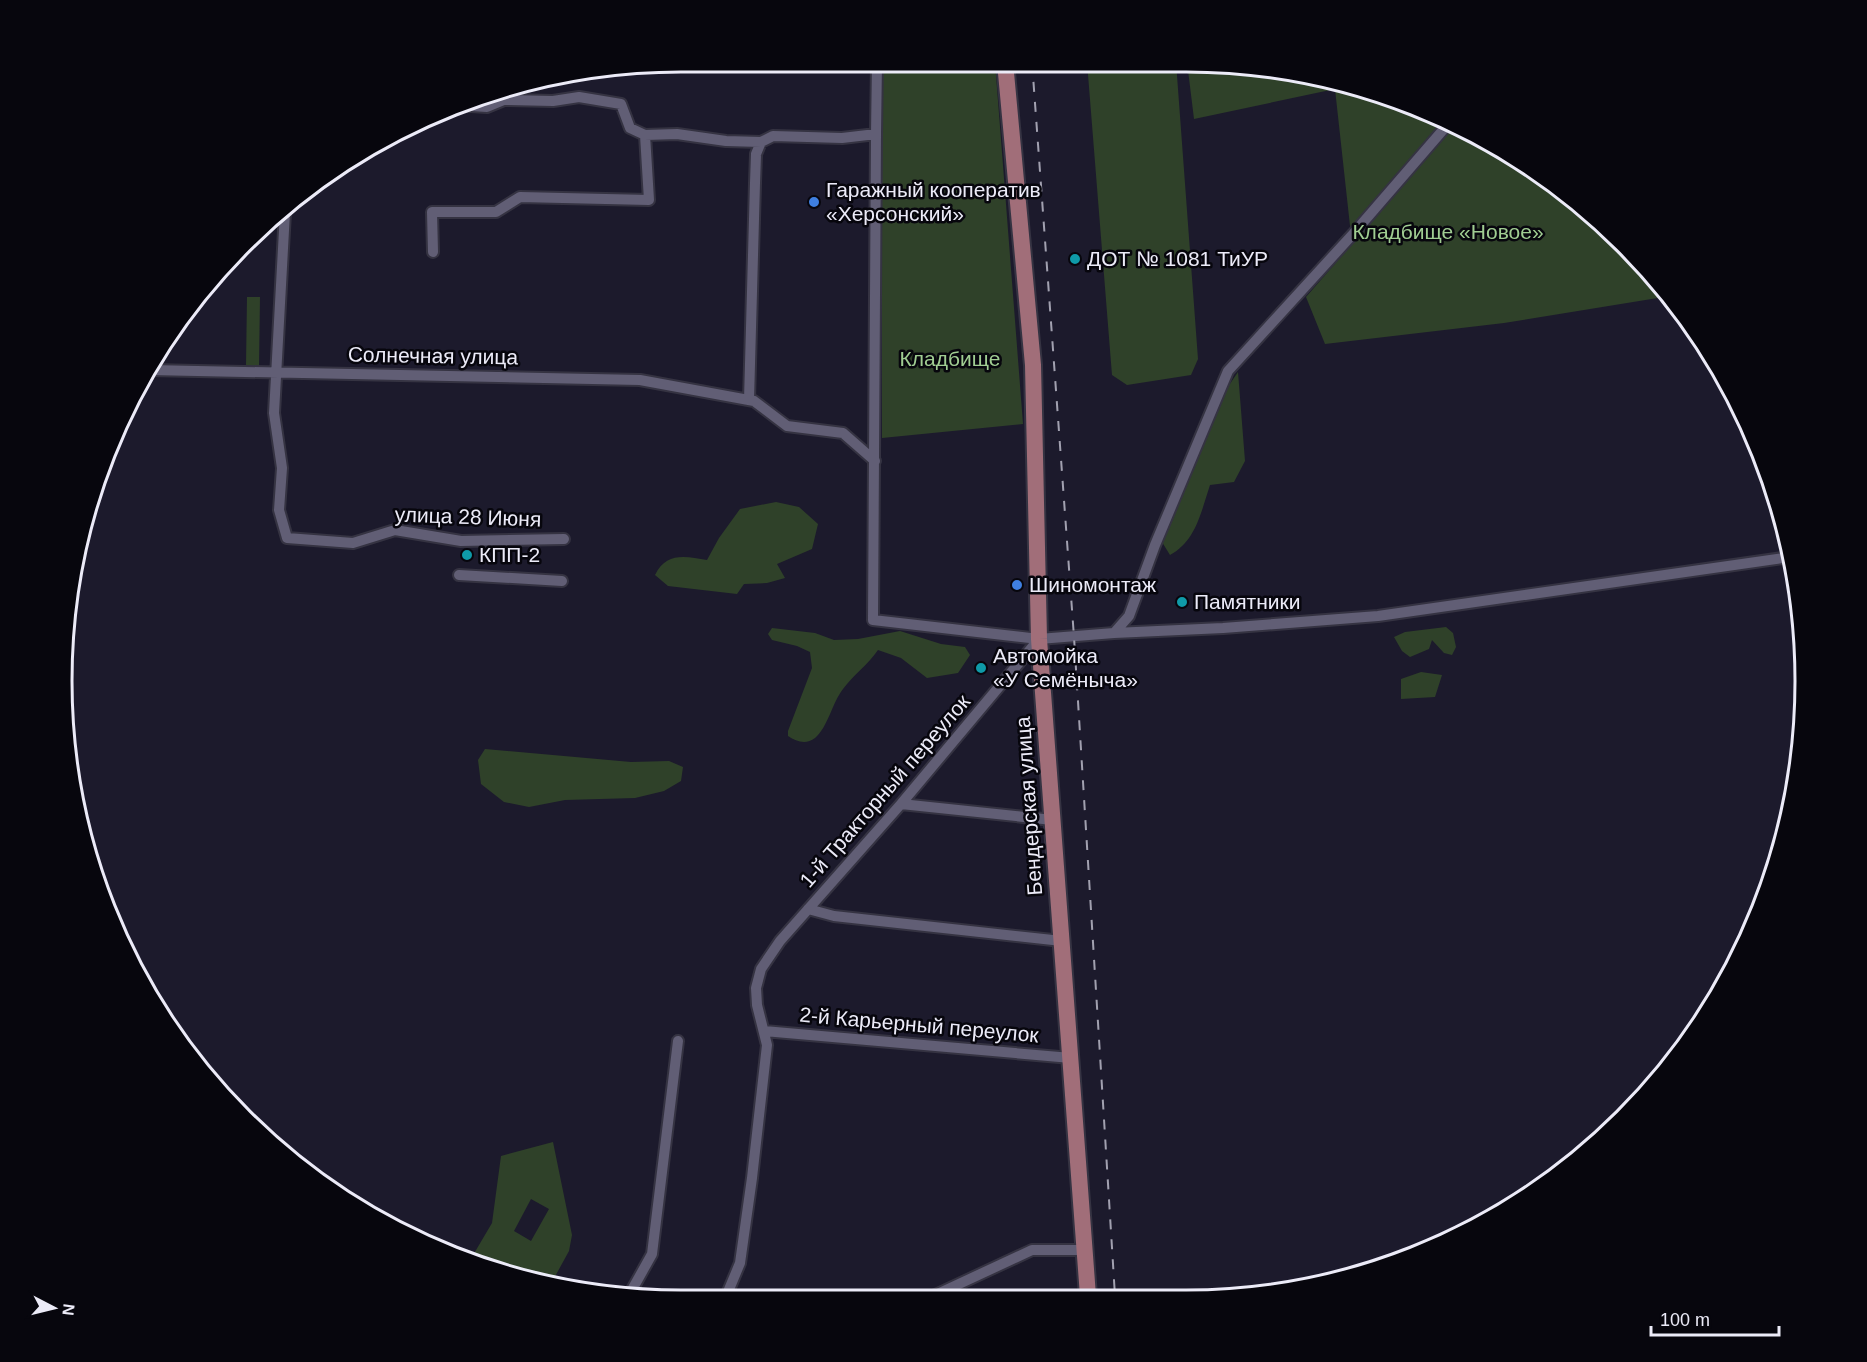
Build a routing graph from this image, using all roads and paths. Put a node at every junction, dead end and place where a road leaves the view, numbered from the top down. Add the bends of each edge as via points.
1 (877, 72) edge
2 (1006, 72) edge
3 (479, 106) edge
4 (1443, 130) edge
5 (876, 134) junction
6 (645, 135) junction
7 (760, 142) junction
8 (285, 218) edge
9 (433, 252) dead end
10 (158, 369) edge
11 (277, 372) junction
12 (749, 400) junction
13 (875, 461) junction
14 (564, 539) dead end
15 (1782, 558) edge
16 (459, 575) dead end
17 (562, 581) dead end
18 (1114, 633) junction
19 (1039, 639) junction
20 (901, 804) junction
21 (1053, 820) junction
22 (808, 909) junction
23 (1062, 941) junction
24 (764, 1031) junction
25 (678, 1041) dead end
26 (1071, 1058) junction
27 (1085, 1250) junction
28 (633, 1288) edge
29 (728, 1290) edge
30 (946, 1290) edge
31 (1088, 1290) edge

1 - 5 street
2 - 19 main road, Бендерская улица via 1033,365
3 - 6 street via 504,100 579,97 621,104 630,128
4 - 18 street via 1228,371 1129,616
5 - 7 street via 842,138 773,136
5 - 13 street
6 - 7 street
6 - 9 street via 649,200 520,197 496,212 432,212
7 - 12 street via 756,154
8 - 11 street
10 - 11 street, Солнечная улица
11 - 12 street, Солнечная улица via 640,380
11 - 14 street, улица 28 Июня via 274,413 282,468 279,510 287,538 353,543 395,530 461,541
12 - 13 street via 787,426 843,433
13 - 19 street via 873,620
15 - 18 street via 1378,615
16 - 17 street
18 - 19 street
19 - 20 street, 1-й Тракторный переулок
19 - 21 main road, Бендерская улица
20 - 21 street
20 - 22 street, 1-й Тракторный переулок
21 - 23 main road, Бендерская улица
22 - 23 street via 834,916
22 - 24 street, 1-й Тракторный переулок via 760,969 757,1005
23 - 26 main road, Бендерская улица
24 - 26 street, 2-й Карьерный переулок
24 - 29 street via 766,1056 742,1252
25 - 28 street via 652,1254
26 - 27 main road, Бендерская улица
27 - 30 street via 1032,1250
27 - 31 main road, Бендерская улица

